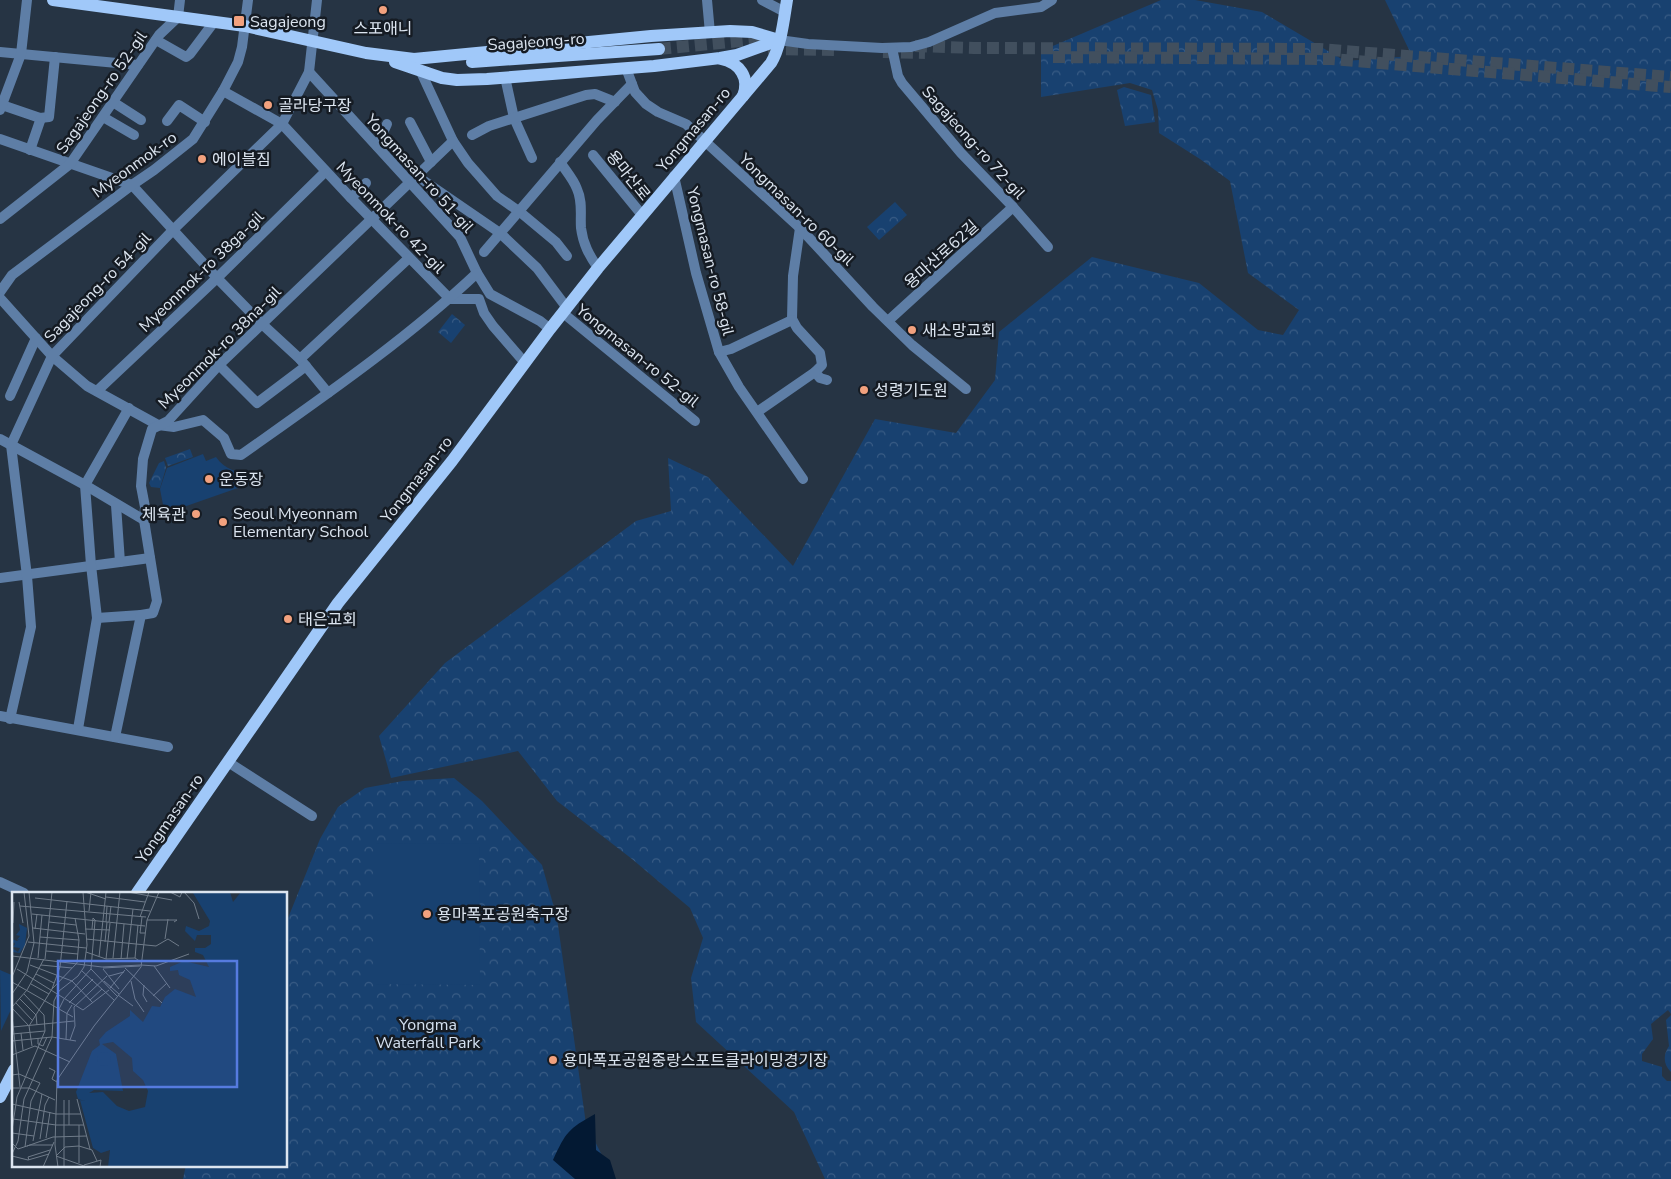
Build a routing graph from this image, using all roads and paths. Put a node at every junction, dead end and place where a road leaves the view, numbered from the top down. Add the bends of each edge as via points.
1 (27, 0) edge
2 (53, 0) edge
3 (180, 0) edge
4 (248, 0) edge
5 (317, 0) edge
6 (707, 0) edge
7 (762, 0) edge
8 (1052, 0) edge
9 (786, 6) edge
10 (178, 17) junction
11 (214, 22) junction
12 (245, 26) junction
13 (730, 31) junction
14 (710, 33) junction
15 (156, 40) junction
16 (779, 40) junction
17 (314, 41) junction
18 (892, 48) junction
19 (0, 52) edge
20 (21, 54) junction
21 (55, 57) junction
22 (726, 57) junction
23 (138, 65) junction
24 (421, 67) junction
25 (626, 68) junction
26 (310, 72) junction
27 (505, 77) junction
28 (632, 84) junction
29 (223, 91) junction
30 (743, 96) junction
31 (113, 102) junction
32 (614, 102) junction
33 (1, 108) edge
34 (103, 117) junction
35 (41, 118) junction
36 (514, 118) junction
37 (141, 120) dead end
38 (167, 121) dead end
39 (205, 122) junction
40 (410, 122) dead end
41 (282, 124) junction
42 (387, 124) dead end
43 (134, 135) dead end
44 (472, 135) dead end
45 (0, 140) edge
46 (453, 141) junction
47 (704, 141) junction
48 (378, 146) junction
49 (30, 150) junction
50 (593, 155) dead end
51 (532, 158) dead end
52 (431, 162) junction
53 (560, 162) junction
54 (70, 164) junction
55 (326, 172) junction
56 (674, 176) junction
57 (414, 179) junction
58 (366, 183) dead end
59 (132, 185) junction
60 (351, 198) junction
61 (1013, 207) junction
62 (520, 212) junction
63 (642, 215) junction
64 (370, 218) junction
65 (0, 219) edge
66 (800, 228) junction
67 (174, 229) junction
68 (500, 234) junction
69 (1048, 247) dead end
70 (484, 252) dead end
71 (567, 256) dead end
72 (409, 258) junction
73 (598, 268) junction
74 (476, 274) junction
75 (217, 278) junction
76 (0, 292) edge
77 (0, 298) edge
78 (450, 299) junction
79 (565, 310) junction
80 (792, 320) junction
81 (888, 322) junction
82 (262, 324) junction
83 (550, 329) junction
84 (36, 338) junction
85 (719, 352) junction
86 (52, 356) junction
87 (303, 363) junction
88 (525, 364) junction
89 (219, 365) junction
90 (815, 372) junction
91 (827, 380) dead end
92 (966, 389) dead end
93 (97, 391) junction
94 (328, 394) junction
95 (10, 396) dead end
96 (129, 408) junction
97 (757, 412) junction
98 (695, 421) dead end
99 (158, 424) junction
100 (0, 439) edge
101 (11, 445) junction
102 (803, 479) dead end
103 (85, 485) junction
104 (116, 505) junction
105 (144, 520) junction
106 (150, 558) junction
107 (120, 562) junction
108 (91, 566) junction
109 (27, 576) junction
110 (0, 578) edge
111 (141, 615) junction
112 (97, 618) junction
113 (5, 717) edge
114 (78, 730) junction
115 (115, 737) junction
116 (168, 747) dead end
117 (228, 762) junction
118 (312, 816) dead end
119 (0, 882) edge
120 (22, 892) edge
121 (138, 892) edge
122 (12, 1074) edge
123 (0, 1097) edge

1 - 20 street
2 - 10 main road
3 - 10 street
4 - 12 street, Myeonmok-ro
5 - 17 street, Sagajeong-ro 54-gil
6 - 14 street
7 - 9 street
8 - 18 street via 1041,7 995,12 929,42
9 - 16 main road, Yongmasan-ro
10 - 11 main road
10 - 15 street, Sagajeong-ro 52-gil
11 - 12 main road
11 - 15 street via 186,57
12 - 17 main road
12 - 29 street, Myeonmok-ro via 238,62
13 - 14 main road
13 - 16 main road via 752,32
13 - 22 main road via 738,36 739,49
14 - 24 main road via 606,40
15 - 23 street, Sagajeong-ro 52-gil
16 - 18 street
16 - 22 main road
16 - 30 main road, Yongmasan-ro via 773,60
17 - 24 main road
17 - 26 street, Sagajeong-ro 54-gil
18 - 61 street, Sagajeong-ro 72-gil via 902,83 960,153
19 - 20 street
20 - 21 street
20 - 33 street
21 - 23 street
21 - 35 street via 49,116
22 - 25 main road
22 - 30 main road via 743,74 746,84
23 - 31 street, Sagajeong-ro 52-gil
24 - 24 main road, Sagajeong-ro via 465,74 504,72 660,53 458,62
24 - 27 main road via 442,78 457,80
24 - 46 street
25 - 27 main road
25 - 28 street, Yongmasan-ro 60-gil
26 - 41 street, Sagajeong-ro 54-gil
26 - 48 street, Yongmasan-ro 51-gil
27 - 36 street
28 - 32 street
28 - 47 street, Yongmasan-ro 60-gil via 646,104 686,124
29 - 39 street, Myeonmok-ro
29 - 41 street, Myeonmok-ro 42-gil
30 - 47 main road, Yongmasan-ro
31 - 34 street, Sagajeong-ro 52-gil
31 - 37 street
32 - 36 street via 590,94
32 - 53 street
33 - 35 street
34 - 43 street
34 - 54 street, Sagajeong-ro 52-gil
35 - 49 street
36 - 44 street
36 - 51 street
38 - 39 street via 179,105
39 - 59 street, Myeonmok-ro via 184,147
40 - 52 street
41 - 55 street, Myeonmok-ro 42-gil
41 - 67 street, Sagajeong-ro 54-gil
42 - 48 street
45 - 49 street
46 - 52 street, Myeonmok-ro 38na-gil
46 - 62 street via 492,191
47 - 56 main road, Yongmasan-ro
47 - 66 street, Yongmasan-ro 60-gil
48 - 57 street, Yongmasan-ro 51-gil
49 - 54 street
50 - 63 street, 용마산로
52 - 57 street, Myeonmok-ro 38na-gil
53 - 62 street
53 - 73 street via 578,189 584,242
54 - 59 street
54 - 65 street, Sagajeong-ro 52-gil
55 - 60 street, Myeonmok-ro 42-gil
55 - 75 street, Myeonmok-ro 38ga-gil
56 - 63 main road, Yongmasan-ro
56 - 85 street, Yongmasan-ro 58-gil via 696,274
57 - 64 street, Myeonmok-ro 38na-gil
57 - 68 street, Yongmasan-ro 52-gil
57 - 74 street, Yongmasan-ro 51-gil via 460,238
58 - 60 street
59 - 67 street
59 - 76 street, Myeonmok-ro via 12,275
60 - 64 street, Myeonmok-ro 42-gil
61 - 69 street, Sagajeong-ro 72-gil
61 - 81 street, 용마산로62길
62 - 68 street
62 - 71 street via 556,242
63 - 73 main road, Yongmasan-ro
64 - 72 street, Myeonmok-ro 42-gil
64 - 82 street, Myeonmok-ro 38na-gil
66 - 80 street via 793,276
66 - 81 street, Yongmasan-ro 60-gil
67 - 75 street
67 - 86 street, Sagajeong-ro 54-gil
68 - 70 street
68 - 79 street, Yongmasan-ro 52-gil via 537,268
72 - 78 street, Myeonmok-ro 42-gil
72 - 87 street
73 - 79 main road, Yongmasan-ro
74 - 78 street
74 - 83 street, Yongmasan-ro 51-gil via 490,294
75 - 82 street
75 - 93 street, Myeonmok-ro 38ga-gil
77 - 84 street
78 - 88 street via 479,299 484,313
78 - 94 street
79 - 83 main road, Yongmasan-ro
79 - 98 street, Yongmasan-ro 52-gil
80 - 85 street
80 - 90 street via 820,354 822,365
81 - 92 street, Yongmasan-ro 60-gil
82 - 87 street
82 - 89 street, Myeonmok-ro 38na-gil
83 - 88 main road, Yongmasan-ro
84 - 86 street
84 - 95 street
85 - 97 street, Yongmasan-ro 58-gil
86 - 93 street
86 - 101 street, Sagajeong-ro 54-gil
87 - 89 street via 257,403
87 - 94 street
88 - 117 main road, Yongmasan-ro via 338,603
89 - 99 street, Myeonmok-ro 38na-gil via 168,420
90 - 91 street
90 - 97 street
93 - 96 street
94 - 99 street via 241,455 231,454 224,438 203,420 174,427
96 - 99 street
96 - 103 street
97 - 102 street, Yongmasan-ro 58-gil
99 - 105 street, Myeonmok-ro 38na-gil via 150,431 143,458
100 - 101 street
101 - 103 street
101 - 109 street
103 - 104 street
103 - 108 street
104 - 105 street
104 - 107 street
105 - 106 street, Myeonmok-ro 38na-gil
106 - 107 street
106 - 111 street, Myeonmok-ro 38na-gil via 157,602 153,613
107 - 108 street
108 - 109 street
108 - 112 street
109 - 110 street
109 - 113 street via 30,627
111 - 112 street
111 - 115 street
112 - 114 street
113 - 114 street
114 - 115 street
115 - 116 street
117 - 118 street
117 - 121 main road, Yongmasan-ro
119 - 120 street
122 - 123 main road

